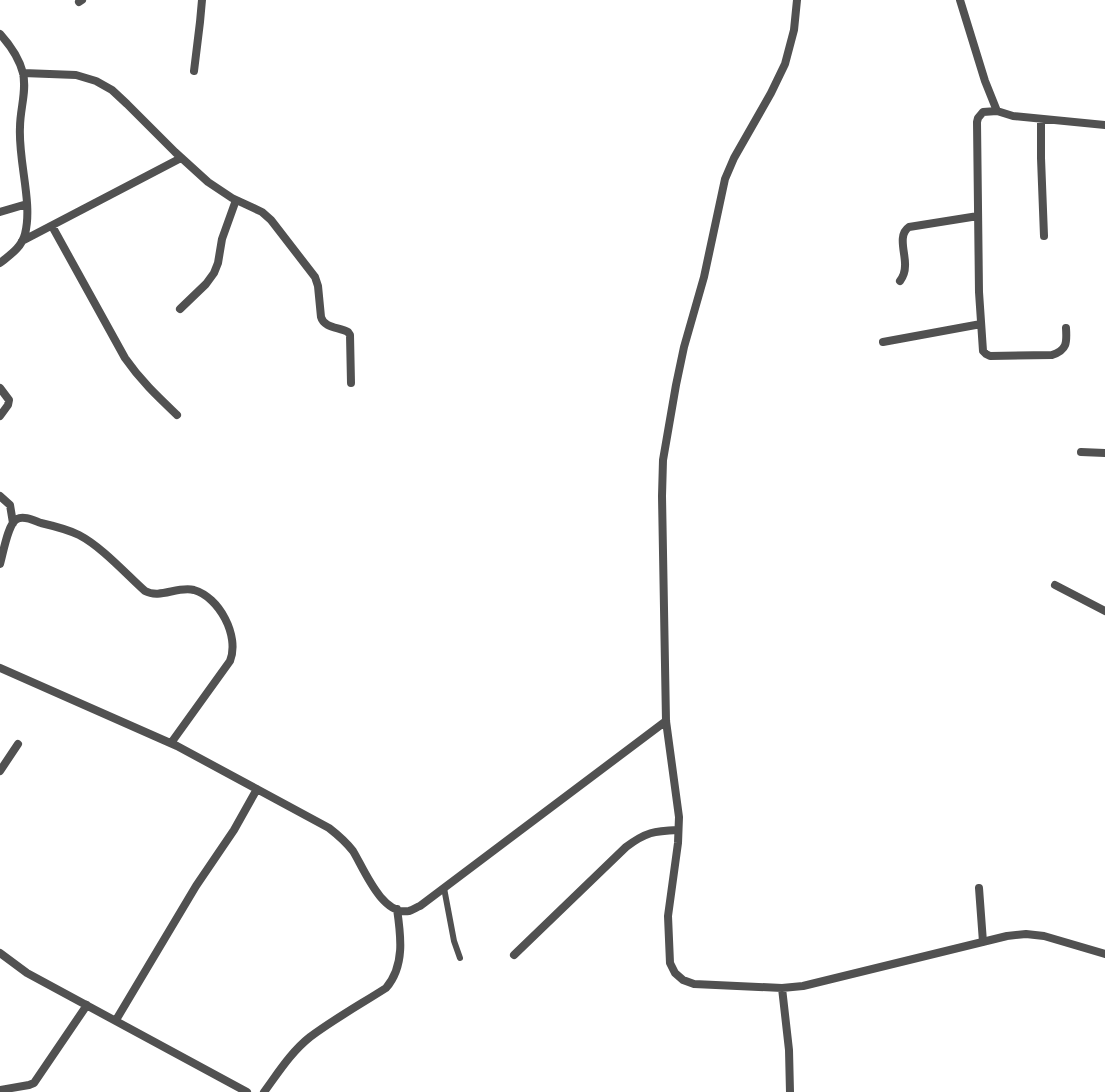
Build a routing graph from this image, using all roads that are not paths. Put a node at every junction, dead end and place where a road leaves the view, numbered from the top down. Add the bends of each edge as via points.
1 (202, 0) edge
2 (797, 0) edge
3 (960, 0) edge
4 (0, 34) edge
5 (194, 71) dead end
6 (23, 73) junction
7 (997, 111) junction
8 (1041, 119) junction
9 (1105, 125) edge
10 (181, 158) junction
11 (236, 200) junction
12 (26, 204) junction
13 (0, 212) edge
14 (978, 216) junction
15 (52, 226) junction
16 (1044, 236) dead end
17 (22, 242) junction
18 (0, 263) edge
19 (900, 281) dead end
20 (180, 309) dead end
21 (981, 324) junction
22 (1066, 328) dead end
23 (883, 342) dead end
24 (351, 383) dead end
25 (0, 388) edge
26 (177, 415) dead end
27 (0, 416) edge
28 (1081, 452) dead end
29 (1105, 453) edge
30 (0, 496) edge
31 (13, 523) junction
32 (0, 564) edge
33 (1055, 585) dead end
34 (1105, 611) edge
35 (0, 668) edge
36 (666, 721) junction
37 (171, 743) junction
38 (18, 744) dead end
39 (0, 770) edge
40 (257, 789) junction
41 (678, 830) junction
42 (444, 888) junction
43 (978, 888) dead end
44 (397, 909) junction
45 (983, 942) junction
46 (0, 953) edge
47 (1105, 954) edge
48 (514, 956) dead end
49 (460, 958) dead end
50 (782, 988) junction
51 (87, 1005) junction
52 (116, 1020) junction
53 (0, 1090) edge
54 (789, 1090) edge
55 (248, 1092) edge
56 (264, 1092) edge

1 - 5 street
2 - 36 street via 794,30 785,64 725,179 668,424 662,496
3 - 7 street
4 - 6 street via 12,48
6 - 10 street via 76,75 96,81 112,90
6 - 12 street via 24,92 19,143
7 - 8 street via 1013,116
7 - 14 street via 982,112 978,118
8 - 9 street
8 - 16 street
10 - 11 street via 208,182
10 - 15 street
11 - 20 street via 222,239 214,273
11 - 24 street via 262,212 271,220 315,277 322,322 350,335
12 - 13 street
12 - 17 street via 25,234
14 - 19 street via 909,227 902,239 905,268
14 - 21 street
15 - 17 street
15 - 26 street via 125,358 137,376
17 - 18 street via 14,253
21 - 22 street via 983,351 990,356 1052,355 1065,347
21 - 23 street
25 - 27 street via 9,400
28 - 29 street
30 - 31 street via 10,505
31 - 32 street
31 - 37 street via 18,518 25,518 79,535 93,544 145,591 156,595 178,589 194,590 208,598 222,613 229,626 233,644 231,657
33 - 34 street
35 - 37 street
36 - 41 street via 679,818
36 - 42 street
37 - 40 street
38 - 39 street
40 - 44 street via 329,828 343,839 376,891 386,903
40 - 52 street
41 - 48 street via 647,834 626,847
41 - 50 street via 668,916 670,963 675,973 683,980 694,984
42 - 44 street via 420,906 408,911
42 - 49 lane
43 - 45 street
44 - 56 street via 400,950 392,980 386,988 310,1038 294,1053
45 - 47 street via 1026,934 1063,940
45 - 50 street via 803,986
46 - 51 street via 27,973
50 - 54 street via 789,1050
51 - 52 street
51 - 53 street via 34,1082
52 - 55 street

